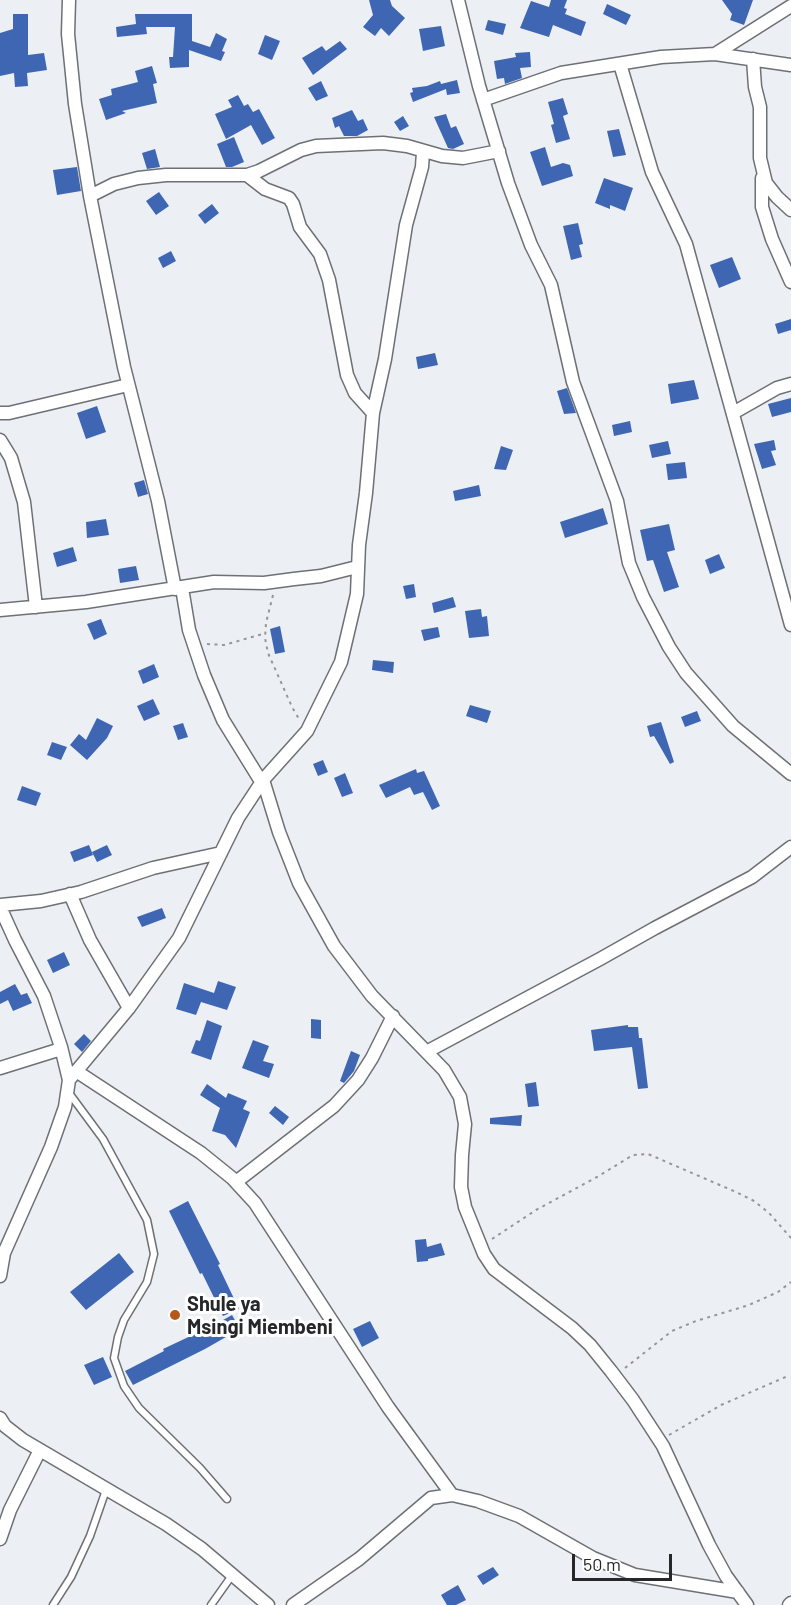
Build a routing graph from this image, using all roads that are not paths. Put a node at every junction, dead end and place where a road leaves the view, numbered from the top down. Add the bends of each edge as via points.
1 (69, 0) edge
2 (458, 0) edge
3 (791, 3) edge
4 (716, 54) junction
5 (753, 59) junction
6 (620, 64) junction
7 (791, 65) edge
8 (483, 100) junction
9 (423, 152) junction
10 (498, 152) junction
11 (763, 169) junction
12 (247, 175) junction
13 (90, 196) junction
14 (791, 210) edge
15 (791, 282) edge
16 (791, 384) edge
17 (128, 385) junction
18 (0, 413) edge
19 (373, 413) junction
20 (733, 413) junction
21 (0, 440) edge
22 (357, 567) junction
23 (178, 589) junction
24 (36, 607) junction
25 (0, 610) edge
26 (791, 625) edge
27 (791, 774) edge
28 (262, 782) junction
29 (791, 847) edge
30 (221, 853) junction
31 (70, 894) junction
32 (0, 906) edge
33 (129, 1008) junction
34 (393, 1016) junction
35 (61, 1049) junction
36 (428, 1051) junction
37 (0, 1068) edge
38 (71, 1081) junction
39 (236, 1182) junction
40 (0, 1276) edge
41 (0, 1419) edge
42 (40, 1450) junction
43 (106, 1490) junction
44 (452, 1495) junction
45 (227, 1498) dead end
46 (0, 1539) edge
47 (233, 1574) junction
48 (738, 1592) junction
49 (53, 1605) edge
50 (211, 1605) edge
51 (268, 1605) edge
52 (293, 1605) edge
53 (747, 1605) edge

1 - 13 street via 75,104
2 - 8 street
3 - 4 street
4 - 5 street
4 - 6 street
5 - 7 street
5 - 11 street
6 - 8 street via 561,73
6 - 20 street via 652,171 686,244
8 - 10 street
9 - 10 street via 463,158
9 - 12 street via 383,143 316,146
9 - 19 street
10 - 27 street via 550,285 573,382 617,501 629,563 643,597 686,673 733,726
11 - 14 street via 766,183
11 - 15 street via 762,207
12 - 13 street via 138,178
12 - 19 street via 265,189 289,198 300,227 320,254 329,280 347,375 354,393
13 - 17 street
16 - 20 street
17 - 18 street
17 - 23 street
19 - 22 street
20 - 26 street
21 - 24 street via 24,502
22 - 23 street via 275,582 214,582
22 - 28 street via 357,594 344,652 328,692 307,731
23 - 24 street
23 - 28 street via 223,720
24 - 25 street
28 - 30 street
28 - 34 street via 299,884 334,946 372,996
29 - 36 street via 752,877
30 - 31 street via 153,868
30 - 33 street via 179,938
31 - 32 street
31 - 33 street via 90,940
32 - 35 street via 44,996
33 - 38 street
34 - 36 street
34 - 39 street via 358,1080 334,1106
35 - 37 street
35 - 38 street
36 - 48 street via 460,1097 465,1124 461,1187 480,1246 494,1269 572,1328 615,1375 659,1441 709,1545
38 - 39 street via 201,1153
38 - 40 street via 54,1137 4,1253
38 - 45 lane via 147,1220 154,1254 147,1282 118,1337 114,1358 124,1386 139,1408
39 - 44 street via 255,1203 388,1407
41 - 42 street
42 - 43 street
42 - 46 street
43 - 47 street via 166,1524
43 - 49 lane via 90,1536
44 - 48 street via 519,1516 593,1558 635,1575
44 - 52 street via 431,1498 359,1559
47 - 50 lane
47 - 51 street
48 - 53 street

